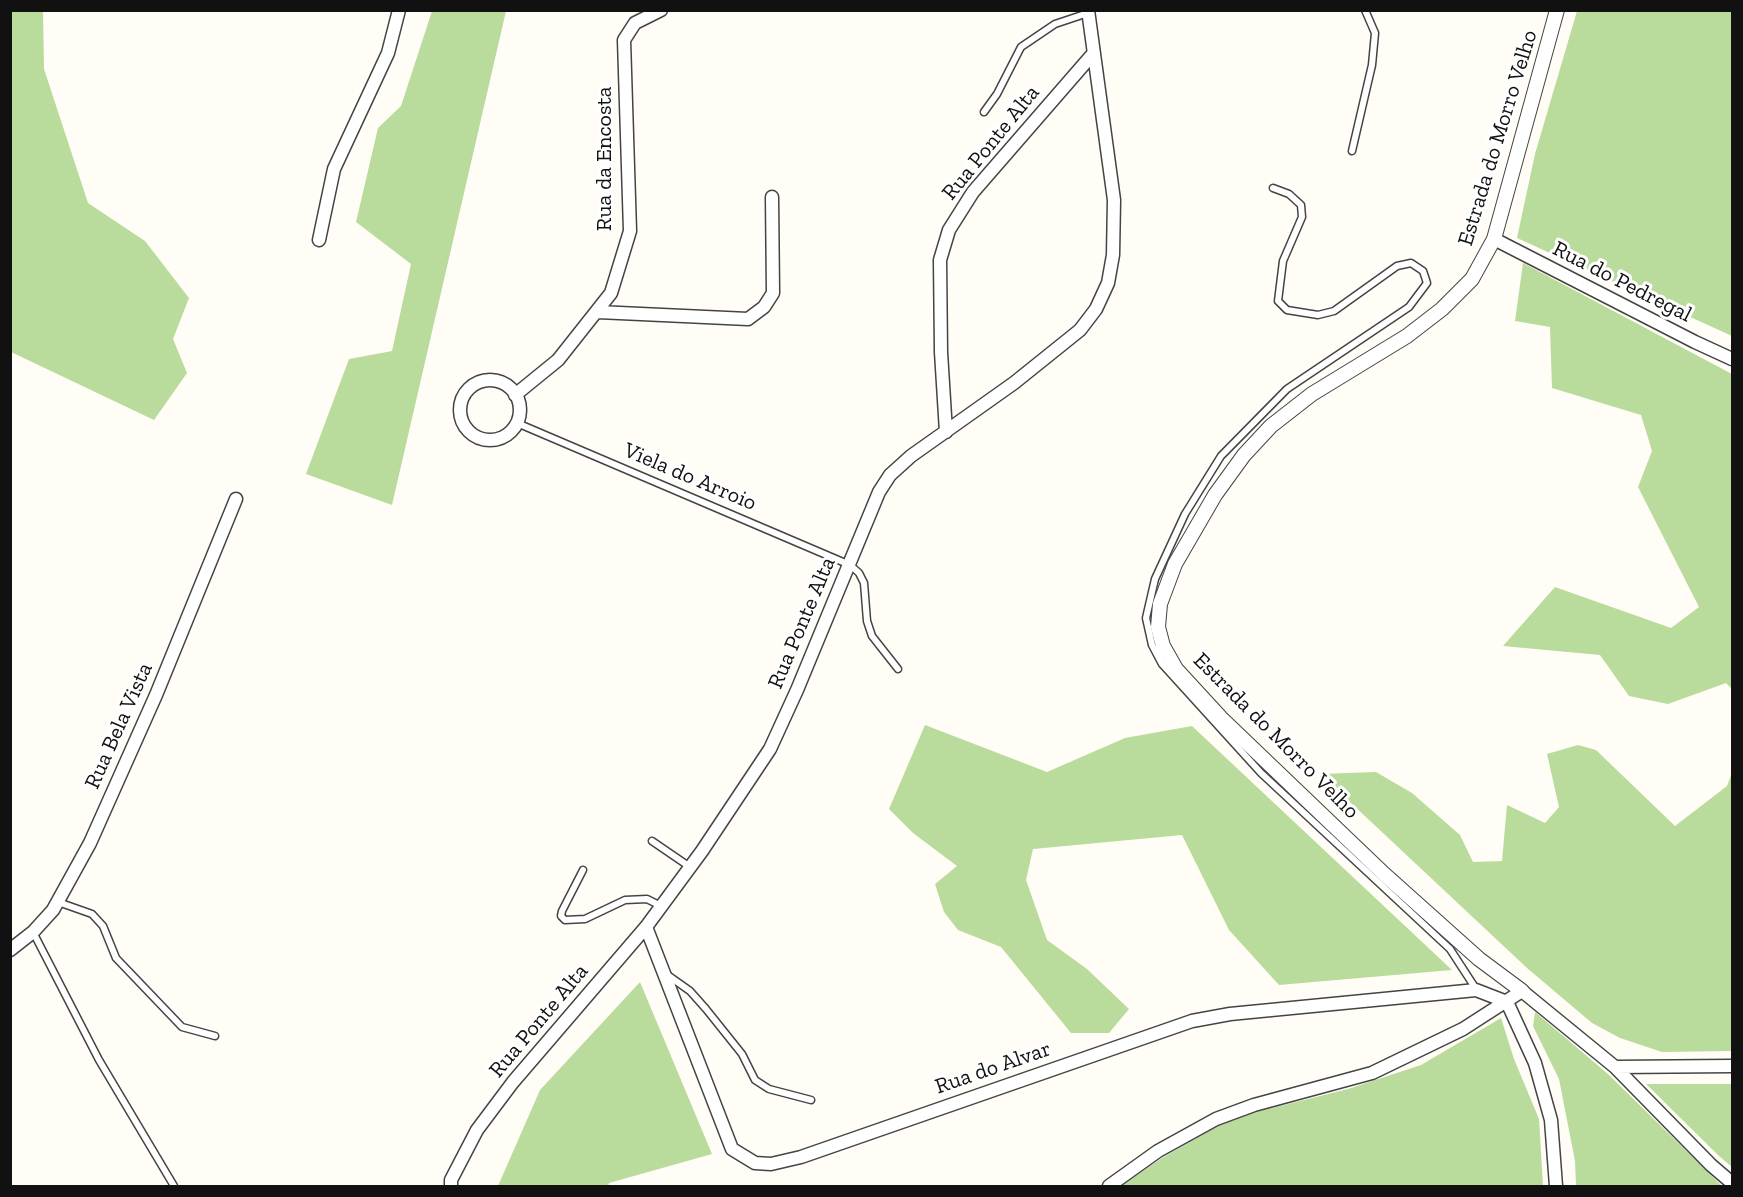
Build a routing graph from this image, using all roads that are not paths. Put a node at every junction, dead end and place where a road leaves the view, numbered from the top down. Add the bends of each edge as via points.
1 (399, 10) edge
2 (662, 10) edge
3 (1365, 10) edge
4 (1557, 10) edge
5 (1088, 12) edge
6 (1092, 55) junction
7 (984, 112) dead end
8 (1352, 151) dead end
9 (1273, 188) dead end
10 (772, 196) dead end
11 (1494, 239) junction
12 (319, 240) dead end
13 (598, 312) junction
14 (1732, 358) edge
15 (515, 394) junction
16 (517, 423) junction
17 (946, 432) junction
18 (236, 499) dead end
19 (850, 565) junction
20 (898, 669) dead end
21 (652, 841) dead end
22 (690, 867) junction
23 (583, 870) dead end
24 (58, 902) junction
25 (661, 906) junction
26 (645, 927) junction
27 (33, 932) junction
28 (10, 951) edge
29 (662, 971) junction
30 (1476, 990) junction
31 (1522, 992) junction
32 (1507, 1002) junction
33 (215, 1036) dead end
34 (1732, 1066) edge
35 (1616, 1067) junction
36 (811, 1100) dead end
37 (1732, 1182) edge
38 (174, 1186) edge
39 (451, 1186) edge
40 (1109, 1186) edge
41 (1556, 1186) edge

1 - 12 street via 388,53 334,169
2 - 13 street, Rua da Encosta via 635,23 624,40 630,231 611,293
3 - 8 lane via 1375,33 1372,65
4 - 11 street, Estrada do Morro Velho
5 - 6 street
5 - 7 lane via 1055,24 1021,47
6 - 17 street, Rua Ponte Alta via 974,192 949,230 940,260
6 - 17 street via 1114,200 1108,283 1080,330
9 - 30 lane via 1289,194 1301,205 1302,217 1282,261 1278,301 1287,310 1318,315 1334,312 1397,266 1411,263 1423,271 1426,283 1409,307 1287,388 1221,456 1185,514 1155,579 1146,618 1152,645 1162,664 1261,773 1450,949
10 - 13 street via 772,292 764,307 748,319
11 - 14 street, Rua do Pedregal
11 - 31 street, Estrada do Morro Velho via 1472,279 1442,309 1407,336 1312,394 1271,426 1244,455 1215,495 1175,564 1160,604 1158,627 1176,669 1221,717 1384,874
13 - 15 street, Rua da Encosta via 558,360
15 - 16 street via 520,413
15 - 16 street via 497,381 486,380 475,384 461,401 459,412 462,423 479,438 501,438
16 - 19 lane, Viela do Arroio
17 - 19 street, Rua Ponte Alta via 890,475 879,492
18 - 24 street, Rua Bela Vista via 156,696 90,843
19 - 20 lane via 864,583 872,636
19 - 22 street, Rua Ponte Alta via 770,749
21 - 22 lane
22 - 25 street, Rua Ponte Alta
23 - 25 lane via 562,910 561,916 566,920 585,919 625,900 647,899
24 - 27 street, Rua Bela Vista
24 - 33 lane via 92,914 104,926 116,958 182,1027
25 - 26 street, Rua Ponte Alta
26 - 29 street, Rua do Alvar
26 - 39 street, Rua Ponte Alta via 477,1130
27 - 28 street, Rua Bela Vista
27 - 38 lane via 99,1060
29 - 30 street, Rua do Alvar via 732,1149 755,1163 771,1164 801,1158 1192,1021
29 - 36 lane via 690,991 706,1009 742,1053 755,1080 769,1089
30 - 32 street, Rua do Alvar
31 - 32 street
31 - 35 street
32 - 40 street via 1463,1029 1372,1073 1216,1119 1158,1151
32 - 41 street via 1535,1063 1551,1120
34 - 35 street
35 - 37 street

